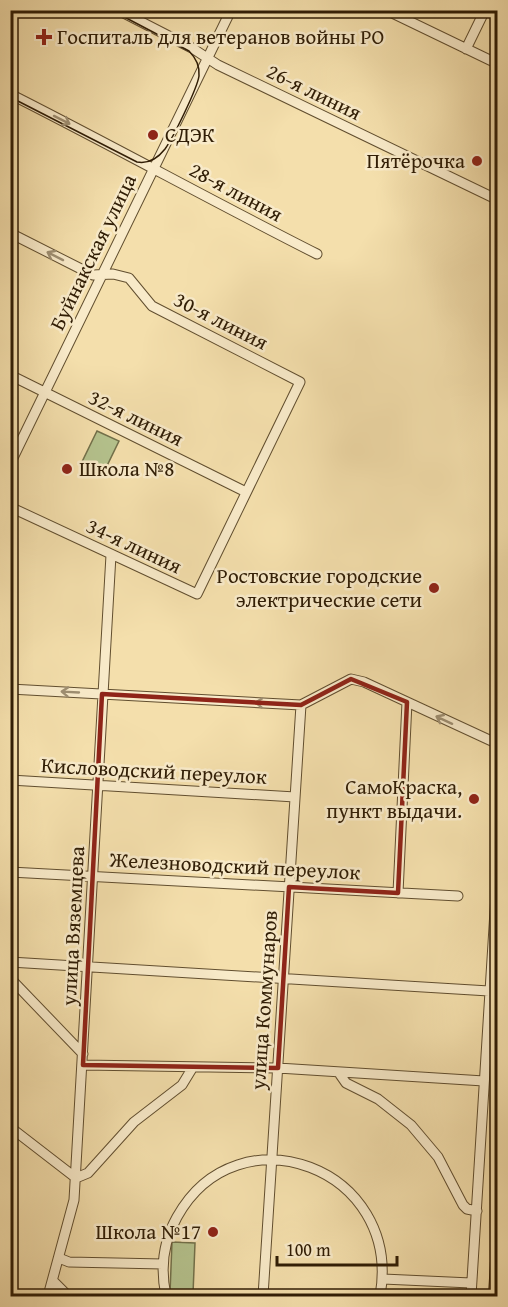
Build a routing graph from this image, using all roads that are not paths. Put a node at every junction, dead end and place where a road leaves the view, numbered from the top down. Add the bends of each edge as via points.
1 (118, 10) edge
2 (231, 10) edge
3 (386, 10) edge
4 (485, 10) edge
5 (466, 49) junction
6 (208, 57) junction
7 (498, 64) edge
8 (10, 94) edge
9 (154, 168) junction
10 (498, 200) edge
11 (10, 233) edge
12 (317, 254) dead end
13 (100, 276) junction
14 (10, 375) edge
15 (45, 393) junction
16 (10, 464) edge
17 (246, 492) junction
18 (10, 507) edge
19 (111, 555) junction
20 (10, 689) edge
21 (102, 694) junction
22 (407, 702) junction
23 (301, 705) junction
24 (498, 744) edge
25 (10, 780) edge
26 (99, 786) junction
27 (295, 797) junction
28 (498, 863) edge
29 (10, 872) edge
30 (93, 876) junction
31 (289, 887) junction
32 (398, 893) junction
33 (458, 896) dead end
34 (10, 962) edge
35 (88, 966) junction
36 (10, 978) edge
37 (284, 980) junction
38 (489, 991) junction
39 (83, 1054) junction
40 (83, 1065) junction
41 (193, 1067) junction
42 (278, 1068) junction
43 (339, 1073) junction
44 (484, 1081) junction
45 (11, 1130) edge
46 (272, 1161) junction
47 (76, 1178) junction
48 (477, 1211) junction
49 (498, 1244) edge
50 (58, 1258) junction
51 (163, 1264) junction
52 (383, 1279) junction
53 (53, 1281) junction
54 (471, 1283) junction
55 (48, 1296) edge
56 (68, 1296) edge
57 (166, 1296) edge
58 (263, 1296) edge
59 (380, 1296) edge
60 (471, 1296) edge
61 (495, 1296) edge

1 - 6 street, 26-я линия
2 - 6 street, Буйнакская улица
3 - 5 street
4 - 5 street
5 - 7 street
6 - 9 street, Буйнакская улица
6 - 10 street, 26-я линия
8 -> 9 street, 28-я линия
9 - 12 street, 28-я линия
9 - 13 street, Буйнакская улица
13 -> 11 street, 30-я линия
13 - 15 street, Буйнакская улица
13 - 17 street, 30-я линия via 129,278 152,306 300,382
14 - 15 street, 32-я линия
15 - 16 street, Буйнакская улица
15 - 17 street, 32-я линия
17 - 19 street, 34-я линия via 197,594
18 - 19 street, 34-я линия
19 - 21 street, улица Вяземцева
21 -> 20 street
23 -> 21 street
21 - 26 street, улица Вяземцева
22 - 23 street via 351,679
24 -> 22 street
22 - 32 street
23 - 27 street, улица Коммунаров
25 - 26 street, Кисловодский переулок
26 - 27 street, Кисловодский переулок
26 - 30 street, улица Вяземцева
27 - 31 street, улица Коммунаров
28 - 38 street
29 - 30 street, Железноводский переулок
30 - 31 street, Железноводский переулок
30 - 35 street, улица Вяземцева
31 - 32 street, Железноводский переулок
31 - 37 street, улица Коммунаров
32 - 33 street, Железноводский переулок
34 - 35 street
35 - 37 street
35 - 39 street, улица Вяземцева
36 - 39 street
37 - 38 street
37 - 42 street, улица Коммунаров
38 - 44 street
39 - 40 street, улица Вяземцева
40 - 41 street
40 - 47 street, улица Вяземцева
41 - 42 street
41 - 47 street via 182,1085 134,1122 88,1173
42 - 43 street
42 - 46 street, улица Коммунаров
43 - 44 street
43 - 48 street via 346,1083 378,1099 411,1125 438,1157 463,1205
44 - 48 street
45 - 47 street
46 - 51 street via 231,1168 196,1191 171,1229
46 - 52 street via 315,1168 348,1189 372,1222 380,1243
46 - 58 street, улица Коммунаров
47 - 50 street, улица Вяземцева
48 - 54 street
49 - 61 main road
50 - 51 street via 69,1262
50 - 53 street, улица Вяземцева
51 - 57 street
52 - 54 street
52 - 59 street
53 - 55 street, улица Вяземцева
53 - 56 street
54 - 60 street

